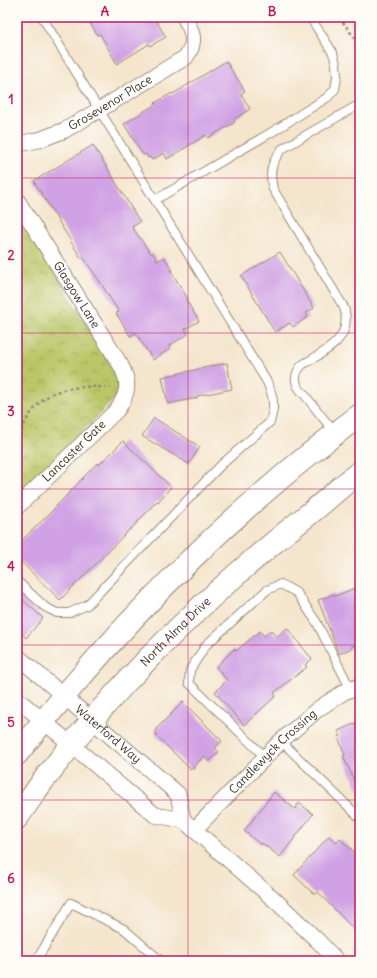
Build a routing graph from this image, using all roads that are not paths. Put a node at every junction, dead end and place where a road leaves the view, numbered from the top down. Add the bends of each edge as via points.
1 (42, 17) edge
2 (184, 17) edge
3 (310, 17) edge
4 (360, 104) edge
5 (99, 110) junction
6 (17, 144) edge
7 (17, 200) edge
8 (155, 200) junction
9 (120, 390) joint
10 (360, 415) edge
11 (336, 434) junction
12 (360, 472) edge
13 (17, 507) edge
14 (17, 581) edge
15 (17, 656) edge
16 (355, 688) edge
17 (64, 696) junction
18 (17, 699) edge
19 (43, 721) junction
20 (93, 721) junction
21 (281, 741) junction
22 (72, 746) junction
23 (17, 754) edge
24 (265, 757) junction
25 (17, 818) edge
26 (360, 818) edge
27 (189, 825) junction
28 (36, 961) edge
29 (161, 961) edge
30 (337, 961) edge

1 - 5 lane
2 - 5 street, Grosevenor Place via 192,29 193,36 186,57
3 - 8 lane via 333,53 337,77 335,89 328,97 272,132
4 - 11 lane via 282,149 275,157 271,178 273,189 345,311 344,333 338,342 302,365 296,374 297,386
5 - 6 street, Grosevenor Place via 65,130 39,140
5 - 8 lane
7 - 9 street, Glasgow Lane via 125,372 127,382
8 - 14 lane via 272,392 270,422 221,465 88,605 69,613 57,613 45,607
9 - 13 street, Lancaster Gate via 123,402 117,410
10 - 11 main road
11 - 17 main road via 287,472 211,539 130,621
12 - 20 main road, North Alma Drive via 279,538 195,613 155,652
15 - 17 street, Waterford Way
16 - 21 street, Candlewyck Crossing via 318,709
16 - 24 lane via 297,593 281,584 267,590 206,645 190,670 189,683
17 - 19 main road
17 - 20 street, Waterford Way
18 - 19 street
19 - 22 street
19 - 23 main road
20 - 22 main road, North Alma Drive
20 - 27 street, Waterford Way via 178,794
21 - 24 street, Candlewyck Crossing
21 - 26 lane
22 - 25 main road, North Alma Drive
22 - 27 street via 155,815
24 - 27 street, Candlewyck Crossing
27 - 30 street via 276,901
28 - 29 lane via 71,903 124,930

